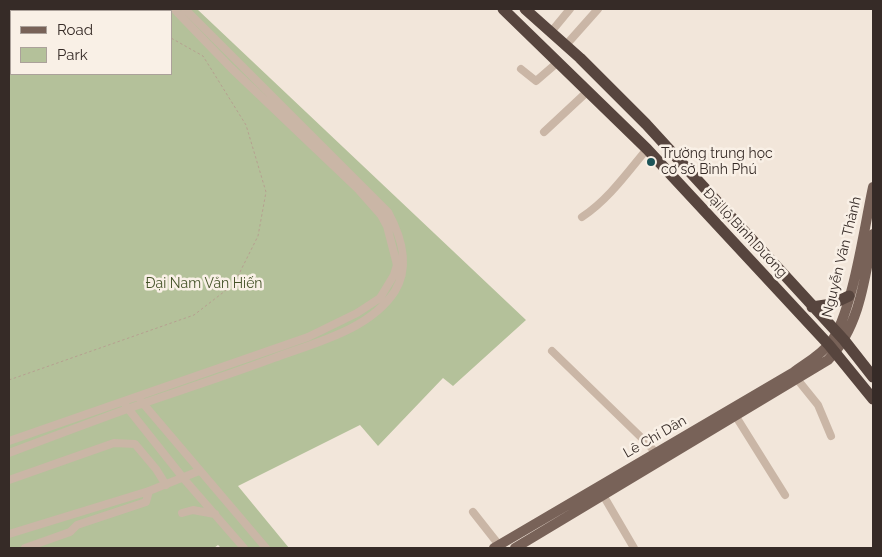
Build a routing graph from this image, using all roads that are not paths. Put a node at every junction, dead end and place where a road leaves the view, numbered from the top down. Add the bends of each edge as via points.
1 (174, 9) edge
2 (185, 9) edge
3 (503, 9) edge
4 (525, 9) edge
5 (570, 9) edge
6 (598, 9) edge
7 (551, 32) junction
8 (566, 45) junction
9 (558, 62) junction
10 (521, 69) dead end
11 (588, 91) junction
12 (544, 132) dead end
13 (647, 149) junction
14 (683, 165) junction
15 (672, 176) junction
16 (873, 187) edge
17 (582, 217) dead end
18 (873, 234) edge
19 (849, 296) junction
20 (812, 307) junction
21 (840, 336) junction
22 (832, 349) junction
23 (552, 351) dead end
24 (873, 377) edge
25 (797, 379) junction
26 (137, 396) junction
27 (873, 399) edge
28 (122, 401) junction
29 (143, 404) junction
30 (129, 409) junction
31 (735, 416) junction
32 (831, 436) dead end
33 (9, 442) edge
34 (9, 453) edge
35 (658, 457) junction
36 (199, 471) junction
37 (184, 478) junction
38 (9, 480) edge
39 (166, 485) junction
40 (149, 491) junction
41 (603, 495) junction
42 (785, 495) dead end
43 (473, 512) dead end
44 (182, 513) dead end
45 (215, 514) junction
46 (615, 516) junction
47 (9, 534) edge
48 (496, 547) edge
49 (25, 548) edge
50 (244, 548) edge
51 (266, 548) edge
52 (515, 548) edge
53 (634, 548) edge
54 (638, 548) edge

1 - 26 street via 381,215 391,237 397,265 389,286 380,298 357,313 308,337
2 - 29 street via 388,212 399,234 403,262 401,277 388,299 353,326 210,382
3 - 9 highway, Đại lộ Bình Dương
4 - 7 highway, Đại lộ Bình Dương
5 - 7 street
6 - 8 street
7 - 8 highway, Đại lộ Bình Dương
8 - 14 highway, Đại lộ Bình Dương
9 - 10 street via 536,81
9 - 11 highway, Đại lộ Bình Dương
11 - 12 street
11 - 13 highway, Đại lộ Bình Dương
13 - 15 highway, Đại lộ Bình Dương
13 - 17 street via 613,190
14 - 15 highway
14 - 20 highway, Đại lộ Bình Dương
15 - 22 highway, Đại lộ Bình Dương
16 - 19 main road, Nguyễn Văn Thành
18 - 21 main road, Nguyễn Văn Thành via 862,288
19 - 20 highway via 832,304
19 - 21 main road, Nguyễn Văn Thành
20 - 21 highway, Đại lộ Bình Dương
21 - 22 main road
21 - 24 highway, Đại lộ Bình Dương
22 - 25 main road, Lê Chí Dân via 823,364
22 - 27 highway, Đại lộ Bình Dương
22 - 35 main road, Lê Chí Dân
23 - 35 street
25 - 31 main road, Lê Chí Dân
25 - 32 street via 820,409
26 - 28 street
26 - 29 street
28 - 30 street
28 - 33 street
29 - 30 street
29 - 36 street
30 - 34 street
30 - 37 street
31 - 35 main road, Lê Chí Dân
31 - 42 street
35 - 41 main road, Lê Chí Dân
35 - 48 main road, Lê Chí Dân
36 - 37 street
36 - 51 street
37 - 39 street
37 - 45 street
38 - 39 street via 114,442 136,444
39 - 40 street
40 - 47 street
40 - 49 street via 146,502 77,525 70,532
41 - 46 street
41 - 52 main road, Lê Chí Dân
43 - 48 street
44 - 45 street via 193,510
45 - 50 street
46 - 53 street
46 - 54 street

